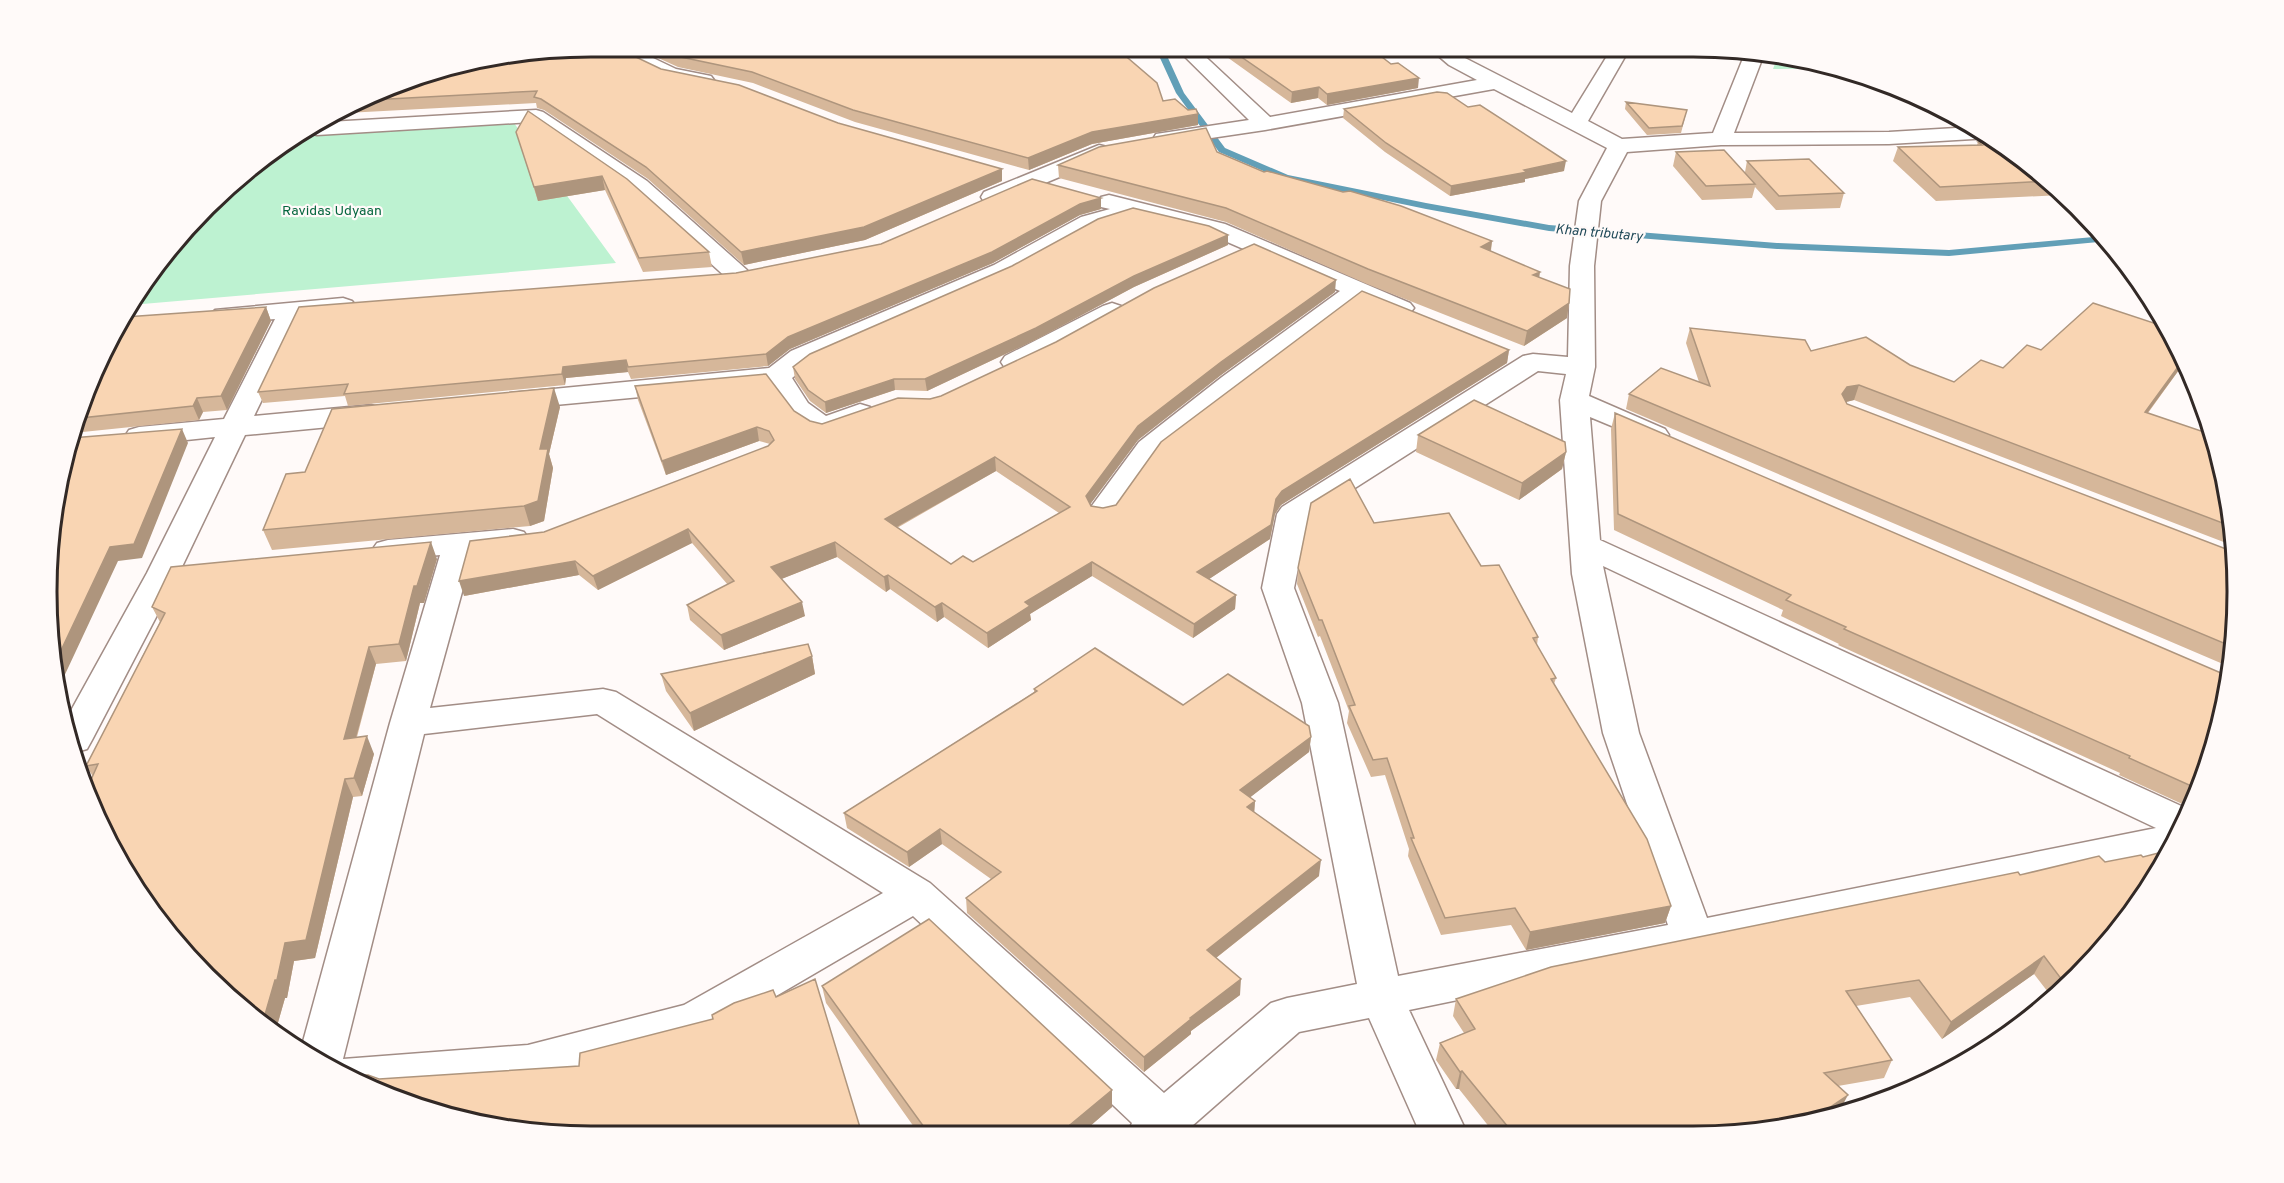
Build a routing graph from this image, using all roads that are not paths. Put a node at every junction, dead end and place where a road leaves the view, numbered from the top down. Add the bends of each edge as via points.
1 (638, 57) edge
2 (1193, 57) edge
3 (1454, 57) edge
4 (1616, 57) edge
5 (1752, 61) edge
6 (1498, 82) junction
7 (725, 84) edge
8 (1576, 124) junction
9 (1255, 125) junction
10 (325, 128) edge
11 (1968, 134) edge
12 (1721, 139) junction
13 (1619, 146) junction
14 (996, 170) edge
15 (1031, 180) junction
16 (968, 207) edge
17 (1130, 208) junction
18 (1252, 245) junction
19 (1220, 260) edge
20 (703, 278) edge
21 (1358, 291) junction
22 (1134, 299) edge
23 (363, 304) edge
24 (292, 310) junction
25 (202, 316) edge
26 (1423, 317) edge
27 (994, 372) edge
28 (777, 376) junction
29 (1577, 383) junction
30 (483, 404) edge
31 (885, 404) edge
32 (401, 411) edge
33 (237, 426) junction
34 (113, 439) edge
35 (1683, 447) edge
36 (1103, 511) edge
37 (536, 537) edge
38 (460, 543) junction
39 (1586, 545) junction
40 (365, 553) edge
41 (198, 569) edge
42 (163, 573) junction
43 (408, 723) junction
44 (77, 735) edge
45 (2175, 820) edge
46 (2165, 841) edge
47 (916, 894) junction
48 (1693, 937) junction
49 (1381, 997) junction
50 (322, 1053) edge
51 (367, 1076) edge
52 (1154, 1126) edge
53 (1158, 1126) edge
54 (1441, 1126) edge

1 - 7 street via 671,74
2 - 9 street
3 - 6 street
4 - 8 street
5 - 12 street
6 - 8 street
6 - 9 street
8 - 13 street
9 - 15 street via 1093,153
10 - 20 street via 536,116 639,186 749,273
11 - 12 street
12 - 13 street
13 - 29 street via 1590,201 1582,266
14 - 15 street
15 - 16 street
15 - 17 street
17 - 18 street via 1217,229
17 - 28 street via 1089,222 1003,270 801,357
18 - 19 street
18 - 21 street
21 - 26 street
21 - 36 street via 1149,448
22 - 27 street
23 - 24 street
24 - 25 street
24 - 33 street
28 - 30 street
28 - 31 street via 798,409 824,427
29 - 35 street
29 - 39 street
29 - 49 street via 1522,357 1293,514 1278,588 1320,703
32 - 33 street
33 - 34 street
33 - 42 street
37 - 38 street
38 - 40 street
38 - 43 street
39 - 45 street
39 - 48 street via 1588,574 1621,733
41 - 42 street
42 - 44 street
43 - 47 street via 603,701
43 - 50 street
46 - 48 street
47 - 51 street via 694,1020 528,1064
47 - 52 street
48 - 49 street
49 - 53 street via 1287,1016
49 - 54 street

